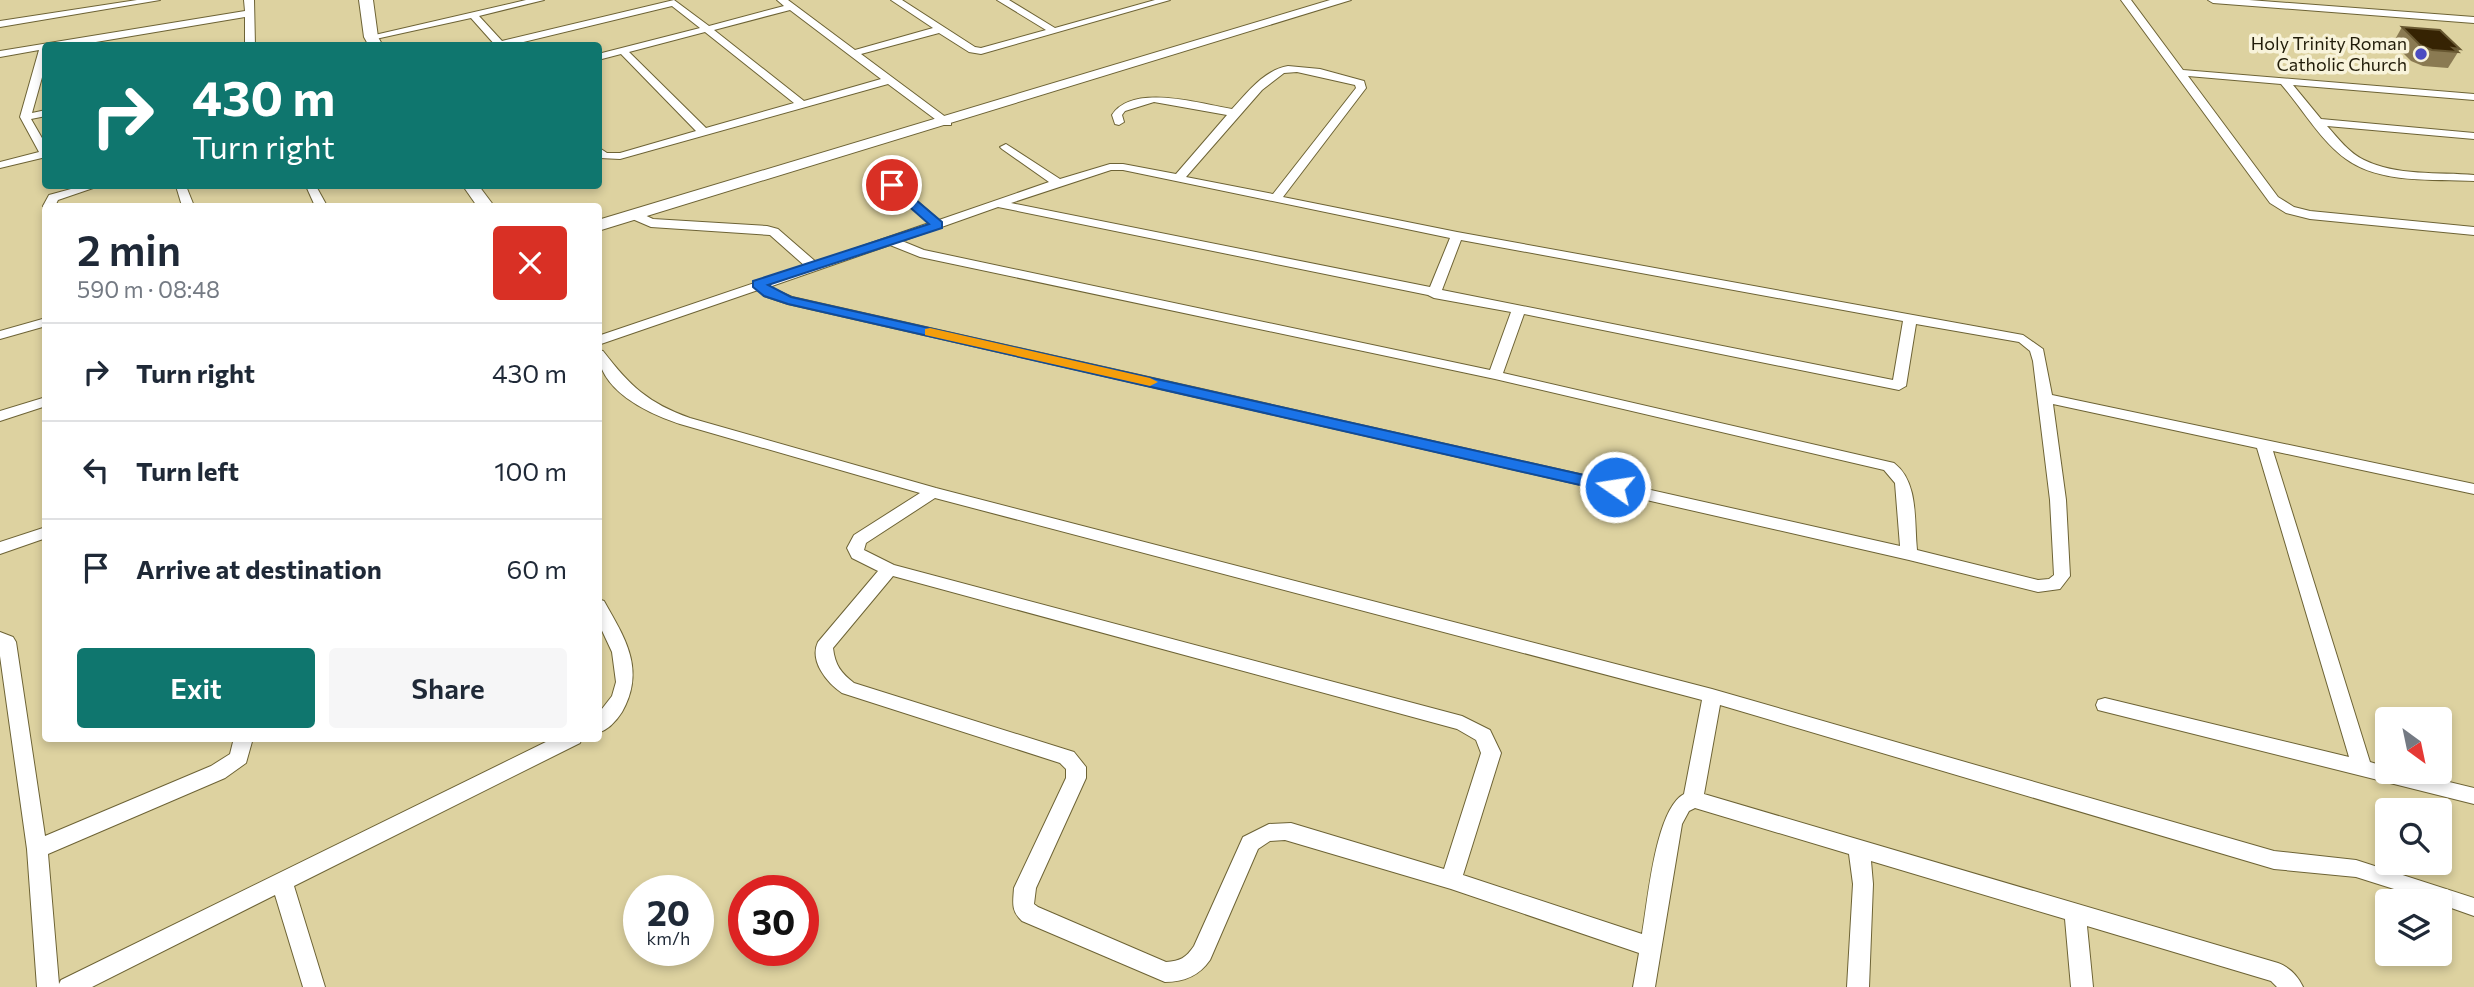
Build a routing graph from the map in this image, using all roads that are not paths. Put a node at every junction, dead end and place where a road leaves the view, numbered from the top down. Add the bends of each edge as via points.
1 (56, 0) edge
2 (155, 0) edge
3 (250, 0) edge
4 (366, 0) edge
5 (539, 0) edge
6 (782, 0) edge
7 (896, 0) edge
8 (1030, 0) edge
9 (1165, 0) edge
10 (1344, 0) edge
11 (2126, 0) edge
12 (2213, 0) edge
13 (2326, 0) edge
14 (2408, 0) edge
15 (2242, 1) edge
16 (1007, 3) edge
17 (792, 7) junction
18 (2335, 9) junction
19 (249, 13) junction
20 (473, 15) junction
21 (51, 16) junction
22 (2425, 16) junction
23 (2474, 20) edge
24 (0, 24) edge
25 (709, 28) junction
26 (941, 29) junction
27 (150, 30) junction
28 (1054, 31) junction
29 (374, 41) edge
30 (76, 42) edge
31 (147, 42) edge
32 (250, 42) edge
33 (498, 42) edge
34 (513, 42) edge
35 (42, 47) edge
36 (623, 51) junction
37 (853, 53) junction
38 (0, 54) edge
39 (602, 56) edge
40 (42, 58) edge
41 (2183, 73) junction
42 (889, 80) junction
43 (2284, 81) junction
44 (2474, 97) edge
45 (803, 104) junction
46 (1235, 113) junction
47 (42, 114) edge
48 (25, 117) junction
49 (1119, 122) dead end
50 (2320, 122) junction
51 (947, 123) junction
52 (704, 132) junction
53 (2474, 136) edge
54 (1006, 147) dead end
55 (42, 148) edge
56 (602, 154) edge
57 (42, 155) edge
58 (0, 165) edge
59 (2474, 178) edge
60 (1177, 180) junction
61 (1058, 183) junction
62 (892, 185) dead end
63 (83, 189) edge
64 (1275, 199) junction
65 (51, 203) edge
66 (998, 204) junction
67 (634, 215) junction
68 (602, 225) edge
69 (937, 225) junction
70 (2474, 231) edge
71 (1457, 236) junction
72 (892, 241) junction
73 (812, 265) junction
74 (758, 284) junction
75 (1434, 294) junction
76 (1518, 311) junction
77 (1910, 318) junction
78 (42, 323) edge
79 (0, 335) edge
80 (602, 340) edge
81 (602, 359) edge
82 (1495, 375) junction
83 (2043, 398) junction
84 (42, 402) edge
85 (0, 416) edge
86 (2264, 447) junction
87 (2470, 489) edge
88 (933, 492) junction
89 (2474, 504) edge
90 (42, 533) edge
91 (0, 548) edge
92 (1909, 554) junction
93 (889, 569) junction
94 (602, 612) edge
95 (0, 639) edge
96 (1712, 696) junction
97 (2105, 705) dead end
98 (602, 722) edge
99 (243, 742) edge
100 (565, 742) edge
101 (2362, 768) junction
102 (2474, 796) edge
103 (1693, 799) junction
104 (37, 849) junction
105 (1859, 849) junction
106 (1451, 880) junction
107 (282, 882) junction
108 (2474, 907) edge
109 (2075, 911) junction
110 (1651, 947) junction
111 (48, 987) edge
112 (69, 987) edge
113 (314, 987) edge
114 (1644, 987) edge
115 (1857, 987) edge
116 (2081, 987) edge
117 (2291, 987) edge

1 - 21 street
2 - 21 street
3 - 19 street
4 - 29 street
5 - 20 street
6 - 17 street
7 - 26 street
8 - 16 street
9 - 28 street
10 - 51 street
11 - 41 street
12 - 15 street
13 - 18 street
14 - 22 street
15 - 18 street
16 - 28 street
17 - 25 street
17 - 37 street
18 - 22 street
19 - 27 street
19 - 32 street
20 - 29 street
20 - 33 street
21 - 24 street
22 - 23 street
25 - 34 street via 679,5 667,4
25 - 36 street
25 - 45 street
26 - 28 street via 981,51
26 - 37 street
27 - 30 street
27 - 31 street
35 - 38 street
36 - 39 street
36 - 52 street
37 - 42 street
40 - 48 street
41 - 43 street
41 - 70 street via 2274,200 2284,206 2310,215
42 - 45 street
42 - 51 street
43 - 44 street
43 - 50 street
45 - 52 street
46 - 49 street via 1154,99 1121,109
46 - 60 street
46 - 64 street via 1282,69 1360,83 1361,88
47 - 48 street
48 - 55 street
50 - 53 street
50 - 59 street via 2348,155 2371,167
51 - 67 street
52 - 56 street via 620,156
54 - 61 street
57 - 58 street
60 - 61 street via 1110,167
60 - 64 street
61 - 66 street
62 - 69 street
63 - 65 street via 52,198
64 - 71 street
66 - 69 street
66 - 75 street
67 - 68 street
67 - 73 street via 651,223 774,232
69 - 72 street
71 - 75 street
71 - 77 street
72 - 73 street
72 - 82 street via 920,253
73 - 74 street
74 - 80 street
74 - 92 street via 788,300
75 - 76 street
76 - 77 street via 1899,386
76 - 82 street
77 - 83 street via 2023,339 2036,349
78 - 79 street
81 - 88 street via 629,395 653,411
82 - 92 street via 1889,466 1903,483
83 - 86 street
83 - 92 street via 2058,500 2062,576 2054,584 2038,586
84 - 85 street
86 - 87 street
86 - 101 street
87 - 89 street
88 - 93 street via 860,539 855,548 858,554
88 - 96 street
90 - 91 street
93 - 106 street via 1462,723 1483,736 1491,753
93 - 106 street via 824,647 825,663 834,678 848,688 1067,757 1076,767 1076,778 1025,888 1023,908 1030,914 1165,972 1182,972 1194,966 1202,953 1250,843 1261,835 1291,832
94 - 98 street via 624,651 625,676 621,701
95 - 104 street via 7,642
96 - 103 street
96 - 108 street via 2274,860 2372,873
97 - 101 street
99 - 104 street via 239,758 218,772
100 - 107 street
101 - 102 street
103 - 105 street
103 - 110 street via 1682,805 1672,822
104 - 111 street
105 - 109 street
105 - 115 street via 1863,884
106 - 110 street
107 - 112 street
107 - 113 street
109 - 116 street
109 - 117 street via 2278,973
110 - 114 street

